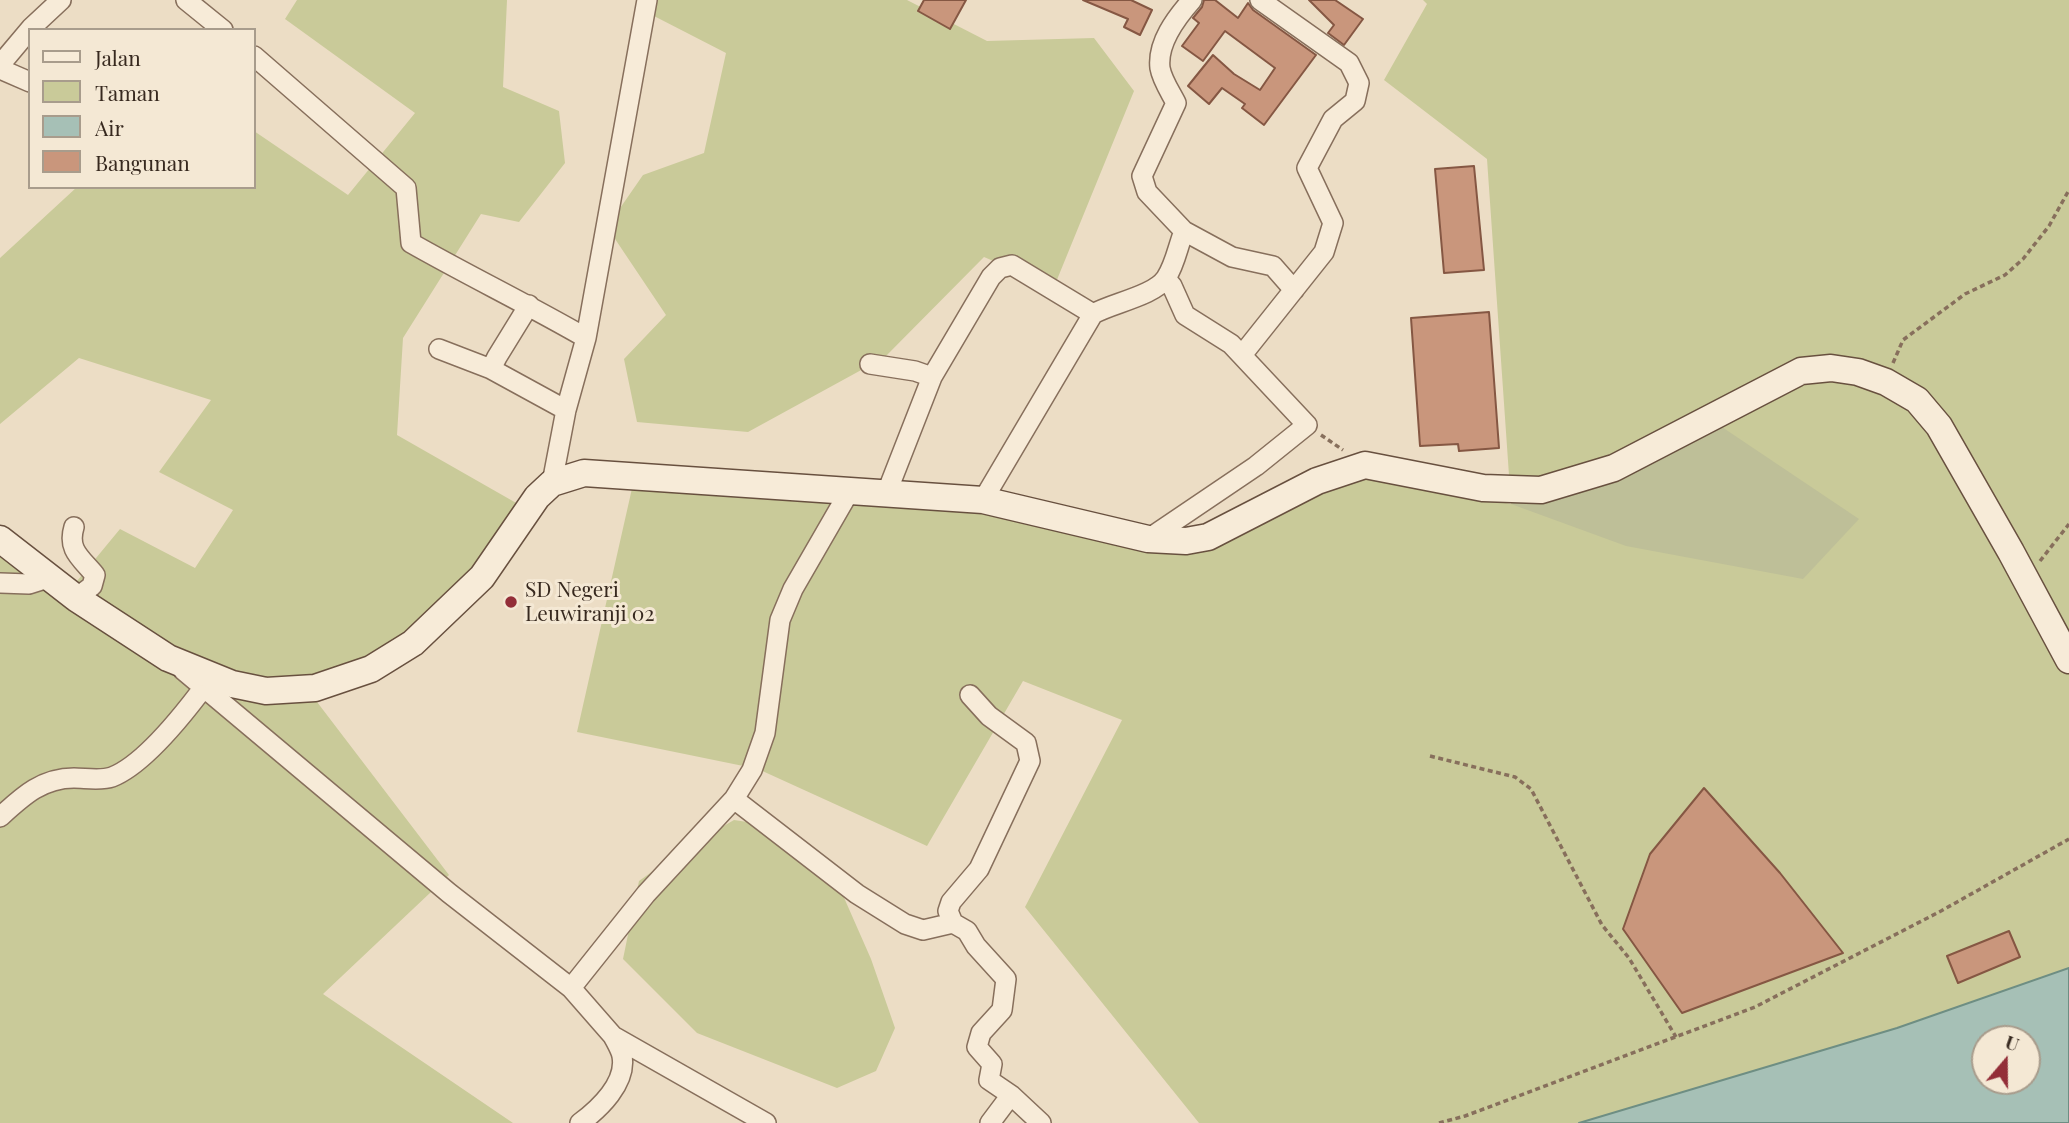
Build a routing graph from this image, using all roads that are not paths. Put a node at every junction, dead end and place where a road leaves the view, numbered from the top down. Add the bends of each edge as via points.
1 (61, 0) edge
2 (186, 0) edge
3 (647, 0) edge
4 (1192, 0) edge
5 (1260, 0) edge
6 (31, 28) edge
7 (221, 28) edge
8 (28, 32) edge
9 (256, 58) edge
10 (0, 67) edge
11 (28, 81) edge
12 (1184, 231) junction
13 (1166, 279) junction
14 (1294, 290) junction
15 (529, 305) junction
16 (1093, 314) junction
17 (586, 338) junction
18 (439, 349) dead end
19 (1242, 355) junction
20 (870, 364) dead end
21 (491, 369) junction
22 (932, 377) junction
23 (566, 410) junction
24 (552, 483) junction
25 (849, 492) junction
26 (887, 492) junction
27 (983, 500) junction
28 (74, 527) dead end
29 (0, 539) edge
30 (1148, 539) junction
31 (48, 578) junction
32 (0, 583) edge
33 (76, 598) junction
34 (168, 658) junction
35 (2069, 660) edge
36 (204, 687) junction
37 (970, 695) dead end
38 (734, 799) junction
39 (0, 817) edge
40 (953, 923) junction
41 (571, 988) junction
42 (613, 1036) junction
43 (1011, 1095) junction
44 (580, 1123) edge
45 (766, 1123) edge
46 (990, 1123) edge
47 (1041, 1123) edge

1 - 6 street
2 - 7 street
3 - 17 street
4 - 12 street via 1160,51 1160,71 1176,103 1142,176 1147,192
5 - 14 street via 1349,63 1359,83 1354,101 1333,119 1307,168 1333,223 1324,252
8 - 10 street
9 - 15 street via 405,188 411,243
10 - 11 street
12 - 13 street
12 - 14 street via 1232,257 1273,266
13 - 16 street via 1140,296
13 - 19 street via 1185,315
14 - 19 street
15 - 17 street
15 - 21 street
16 - 22 street via 1012,265 1000,268
16 - 27 street
17 - 23 street
18 - 21 street
19 - 30 street via 1307,425 1256,466
20 - 22 street
21 - 23 street
22 - 26 street
23 - 24 street
24 - 25 main road via 584,473
24 - 34 main road via 537,497 482,577 413,643 371,669 315,688 266,691 232,684
25 - 26 main road
25 - 38 street via 780,620 765,733 752,770
26 - 27 main road
27 - 30 main road
28 - 33 street via 73,548 95,575 92,586
29 - 31 main road
30 - 35 main road via 1208,537 1317,481 1365,465 1483,488 1541,490 1614,468 1801,371 1831,368 1886,382 1917,400 1939,426
31 - 32 street via 29,584
31 - 33 main road
33 - 34 main road
34 - 36 street
36 - 39 street via 134,765 109,778 43,782
36 - 41 street via 449,893
37 - 40 street via 989,716 1026,743 1030,761 979,869 951,902 948,911
38 - 40 street via 858,894 905,924 923,930
38 - 41 street via 646,894
40 - 43 street via 967,931 1006,979 1002,1010 981,1033 977,1047 992,1064 989,1080
41 - 42 street
42 - 44 street via 622,1056 620,1078 598,1110
42 - 45 street
43 - 46 street
43 - 47 street

